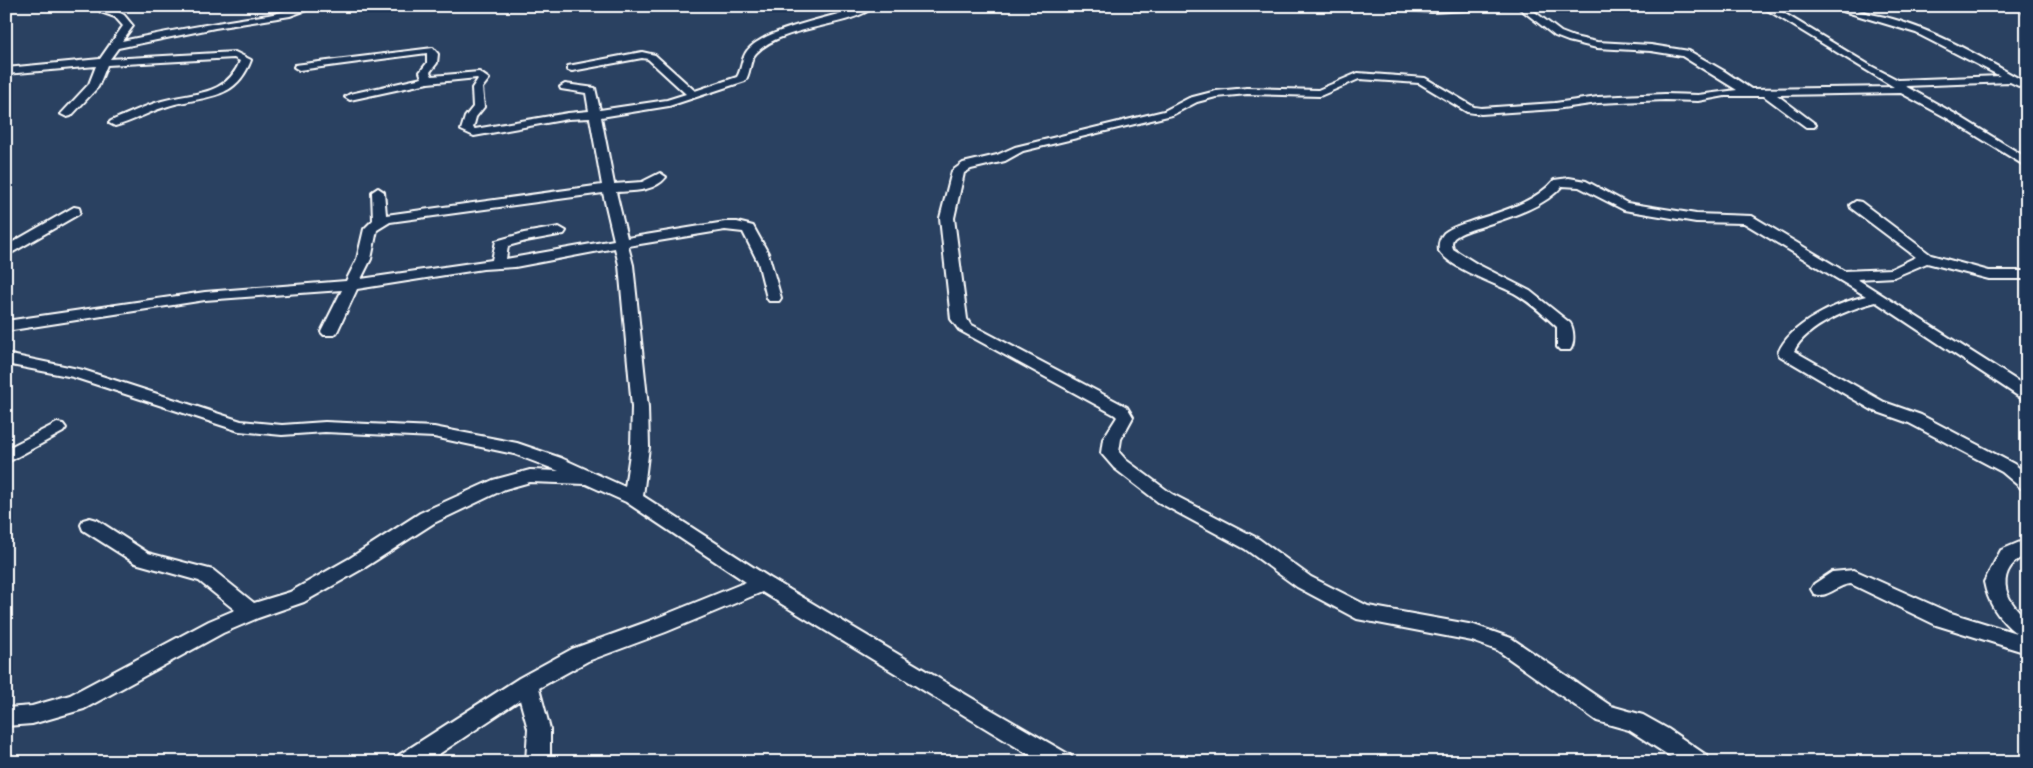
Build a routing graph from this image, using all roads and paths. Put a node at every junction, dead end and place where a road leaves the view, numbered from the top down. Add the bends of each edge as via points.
1 (112, 6) edge
2 (313, 6) edge
3 (871, 6) edge
4 (1390, 6) edge
5 (1514, 6) edge
6 (1521, 6) edge
7 (1765, 6) edge
8 (1872, 6) edge
9 (2024, 6) edge
10 (2027, 12) edge
11 (113, 46) junction
12 (103, 62) junction
13 (299, 67) dead end
14 (572, 68) dead end
15 (6, 71) edge
16 (2011, 79) junction
17 (428, 80) junction
18 (1900, 86) junction
19 (565, 87) dead end
20 (2027, 87) edge
21 (1766, 92) junction
22 (1749, 93) junction
23 (694, 95) junction
24 (350, 97) dead end
25 (67, 114) dead end
26 (596, 114) junction
27 (115, 123) dead end
28 (1810, 125) dead end
29 (2027, 163) edge
30 (660, 177) dead end
31 (609, 188) junction
32 (378, 192) dead end
33 (1856, 205) dead end
34 (74, 211) dead end
35 (380, 221) junction
36 (559, 231) dead end
37 (621, 243) junction
38 (6, 252) edge
39 (1926, 258) junction
40 (499, 264) junction
41 (1841, 275) junction
42 (2027, 275) edge
43 (352, 285) junction
44 (1878, 297) junction
45 (774, 298) dead end
46 (6, 326) edge
47 (329, 332) dead end
48 (1565, 347) dead end
49 (6, 358) edge
50 (2027, 394) edge
51 (57, 428) dead end
52 (6, 458) edge
53 (592, 478) junction
54 (2027, 484) edge
55 (633, 498) junction
56 (90, 524) dead end
57 (2027, 546) edge
58 (763, 583) junction
59 (1821, 589) dead end
60 (251, 612) junction
61 (2027, 630) edge
62 (2027, 645) edge
63 (527, 684) junction
64 (6, 717) edge
65 (407, 762) edge
66 (538, 762) edge
67 (1062, 762) edge
68 (1698, 762) edge

1 - 11 street via 104,10 124,18 128,26
2 - 11 street via 277,16
3 - 23 street via 768,42 749,56 746,74 741,79
4 - 5 street via 1432,9
6 - 22 street via 1558,34 1571,39 1596,45 1685,53
7 - 18 street
8 - 16 street via 1848,11 1902,25 1941,41
9 - 10 street
11 - 12 street
12 - 15 street
12 - 25 street via 94,85
12 - 27 street via 235,55 246,60 244,70 218,92 166,103
13 - 17 street via 430,50 432,63 425,72
14 - 23 street via 642,55 651,57
16 - 18 street
16 - 20 street
17 - 24 street
17 - 26 street via 459,76 484,79 477,88 479,106 467,130 474,133
18 - 21 street
18 - 29 street
19 - 26 street via 591,90
21 - 22 street
21 - 28 street
22 - 68 street via 1698,98 1598,100 1481,111 1460,104 1421,80 1399,78 1358,76 1312,94 1228,92 1193,100 1168,112 1041,143 992,162 960,168 947,218 955,297 964,327 1121,411 1125,417 1112,439 1110,453 1165,498 1252,544 1304,582 1364,613 1474,633 1504,644 1605,714 1635,722
23 - 26 street via 662,104
26 - 31 street
30 - 31 street via 645,185
31 - 35 street
31 - 37 street
32 - 35 street
33 - 39 street
34 - 38 street
35 - 43 street via 371,229 364,259
36 - 40 street via 501,244
37 - 40 street
37 - 45 street via 725,226 748,228 762,254
37 - 55 street via 640,407 640,447
39 - 41 street via 1894,273
39 - 42 street via 1990,275
40 - 43 street
41 - 44 street
41 - 48 street via 1747,219 1696,218 1624,206 1597,190 1569,182 1558,183 1549,194 1449,236 1446,251 1529,296 1565,326
43 - 46 street via 205,296
43 - 47 street
44 - 50 street
44 - 54 street via 1834,310 1809,326 1787,347 1786,353 1878,406 1915,419 2008,468
49 - 53 street via 77,373 257,430 325,427 434,432 517,449
51 - 52 street
53 - 55 street
53 - 60 street via 530,476 499,484 427,518 357,564 297,597
55 - 58 street
56 - 60 street via 142,558 206,575
57 - 61 street via 2008,555 1994,582 1997,597 2013,619
58 - 63 street via 580,655
58 - 67 street
59 - 62 street via 1839,577 1854,577 1943,619
60 - 64 street via 216,627 76,702 32,715
63 - 65 street
63 - 66 street via 539,728

